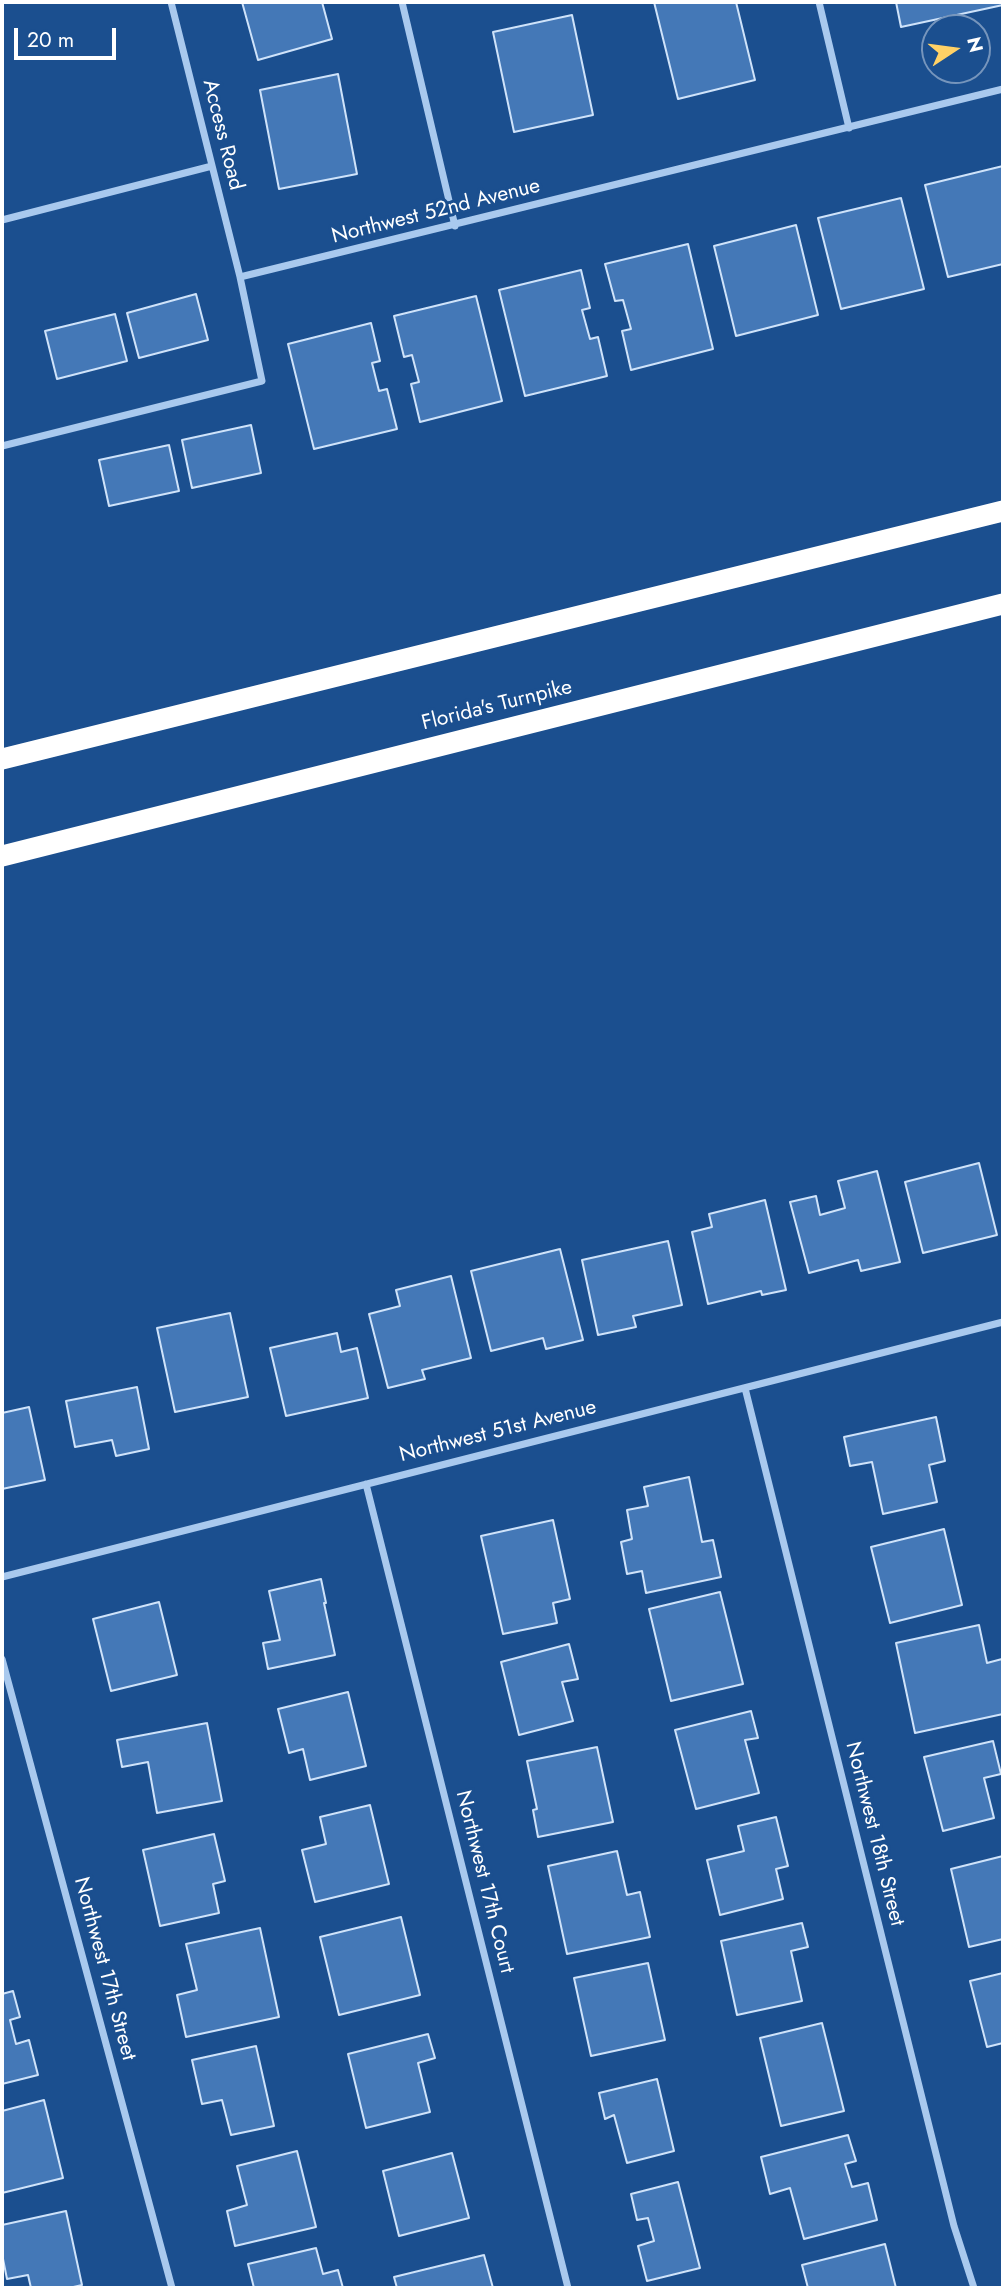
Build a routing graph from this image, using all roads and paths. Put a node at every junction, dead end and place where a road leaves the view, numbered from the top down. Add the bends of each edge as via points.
1 (171, 2) edge
2 (402, 2) edge
3 (819, 2) edge
4 (1003, 89) edge
5 (849, 128) junction
6 (212, 166) junction
7 (2, 220) edge
8 (455, 226) junction
9 (240, 277) junction
10 (2, 446) edge
11 (1003, 510) edge
12 (1003, 604) edge
13 (2, 759) edge
14 (2, 856) edge
15 (1003, 1322) edge
16 (745, 1388) junction
17 (366, 1484) junction
18 (2, 1577) edge
19 (2, 1659) edge
20 (172, 2288) edge
21 (568, 2288) edge
22 (974, 2288) edge

1 - 6 street, Access Road
2 - 8 street
3 - 5 street
4 - 5 street, Northwest 52nd Avenue
5 - 8 street, Northwest 52nd Avenue
6 - 7 street
6 - 9 street, Access Road
8 - 9 street, Northwest 52nd Avenue
9 - 10 street via 262,381
11 - 13 highway
12 - 14 highway, Florida's Turnpike
15 - 16 street, Northwest 51st Avenue
16 - 17 street, Northwest 51st Avenue
16 - 22 street, Northwest 18th Street via 954,2226
17 - 18 street, Northwest 51st Avenue
17 - 21 street, Northwest 17th Court
19 - 20 street, Northwest 17th Street

